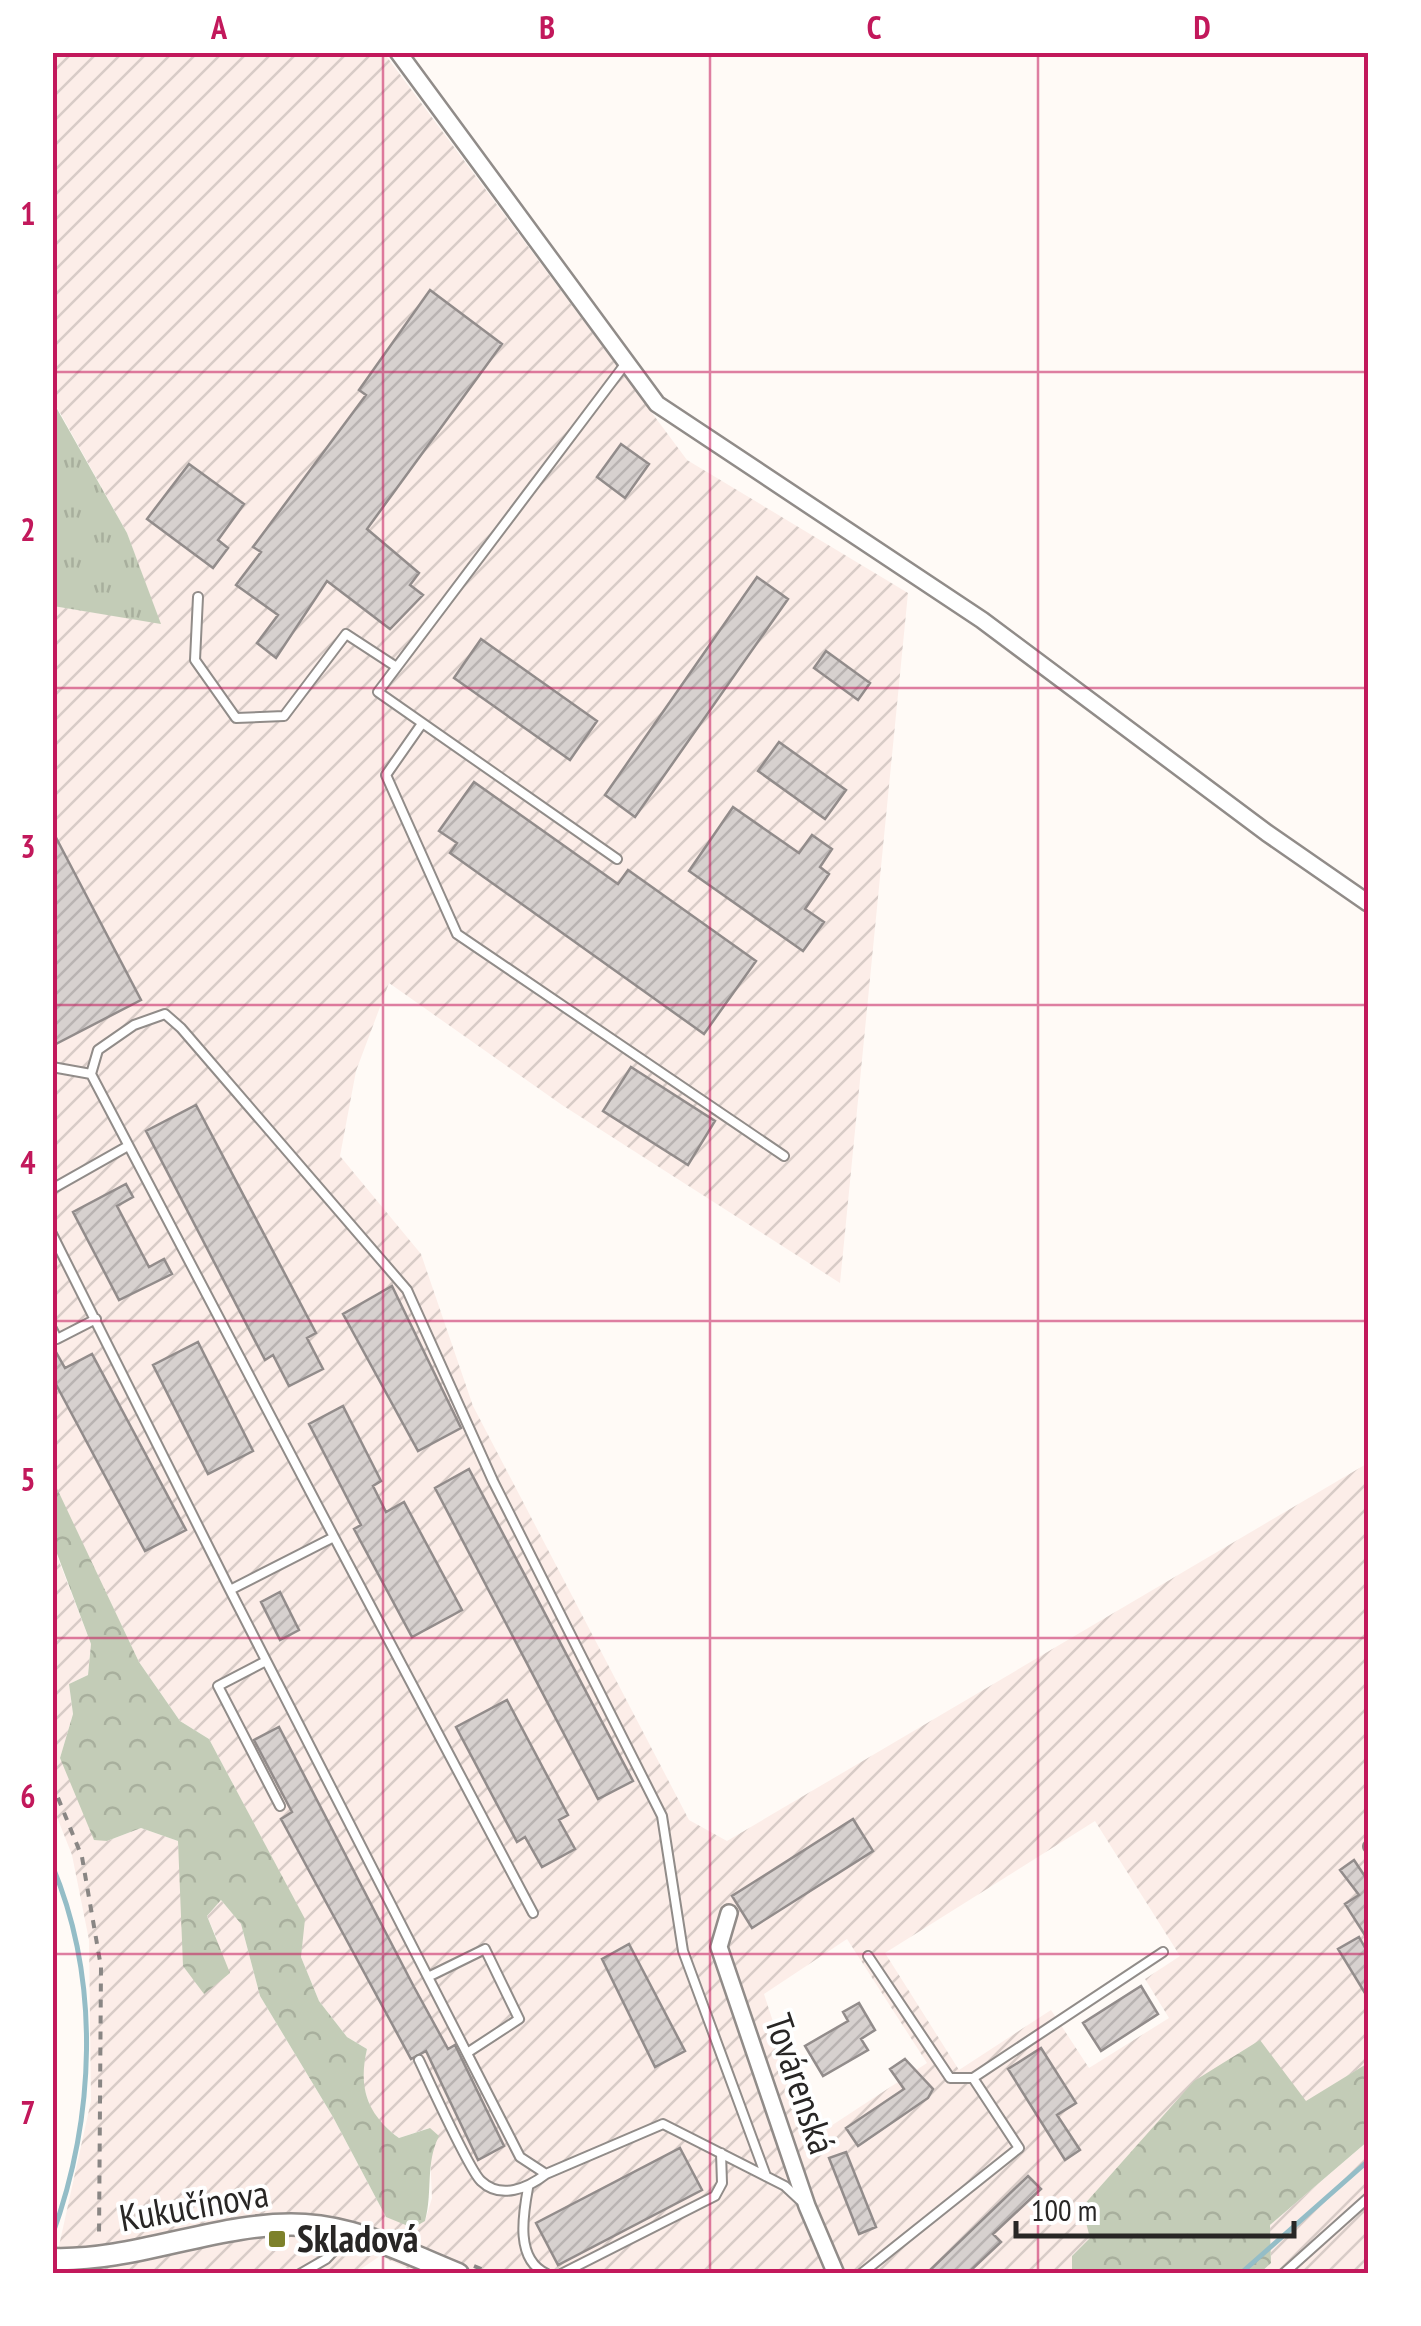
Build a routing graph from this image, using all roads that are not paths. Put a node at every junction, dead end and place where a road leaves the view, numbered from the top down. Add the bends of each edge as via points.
1 (398, 52) edge
2 (626, 364) junction
3 (198, 597) dead end
4 (395, 666) junction
5 (421, 725) junction
6 (618, 859) dead end
7 (1368, 903) edge
8 (52, 1067) edge
9 (92, 1074) junction
10 (128, 1146) junction
11 (784, 1156) dead end
12 (52, 1189) edge
13 (52, 1234) edge
14 (96, 1319) junction
15 (52, 1329) edge
16 (334, 1537) junction
17 (230, 1590) junction
18 (266, 1660) junction
19 (280, 1806) dead end
20 (533, 1913) dead end
21 (729, 1913) dead end
22 (1163, 1952) dead end
23 (868, 1956) dead end
24 (428, 1977) junction
25 (467, 2053) junction
26 (418, 2060) dead end
27 (973, 2078) junction
28 (720, 2153) junction
29 (546, 2174) junction
30 (766, 2176) junction
31 (528, 2188) junction
32 (1368, 2198) edge
33 (807, 2206) junction
34 (351, 2232) junction
35 (58, 2259) edge
36 (300, 2274) edge
37 (458, 2274) edge
38 (547, 2274) edge
39 (561, 2274) edge
40 (836, 2274) edge
41 (861, 2274) edge
42 (1284, 2274) edge

1 - 2 street
2 - 4 lane
2 - 7 street via 657,404 982,620
3 - 4 lane via 194,660 236,718 284,716 346,634
4 - 5 lane via 378,692
5 - 6 lane
5 - 11 lane via 386,775 457,934
8 - 9 lane
9 - 10 lane
9 - 30 lane via 98,1050 134,1025 166,1014 407,1290 492,1481 662,1816 683,1951
10 - 12 lane
10 - 16 lane
13 - 14 lane
14 - 15 lane via 57,1338
14 - 17 lane
16 - 17 lane
16 - 20 lane
17 - 18 lane
18 - 19 lane via 218,1686
18 - 24 lane
21 - 33 street, Továrenská via 719,1947
22 - 27 lane
23 - 27 lane via 950,2078
24 - 25 lane
24 - 25 lane via 485,1949 518,2019
25 - 29 lane via 520,2157
26 - 31 lane via 480,2181 502,2191
27 - 41 lane via 1018,2148
28 - 29 lane via 662,2124
28 - 30 lane
28 - 39 lane via 722,2183 715,2196
29 - 31 lane
30 - 33 lane
31 - 38 lane via 522,2221 527,2252
32 - 42 lane
33 - 40 street, Továrenská
34 - 35 street, Kukučínova via 276,2226
34 - 36 lane
34 - 37 street, Kukučínova

